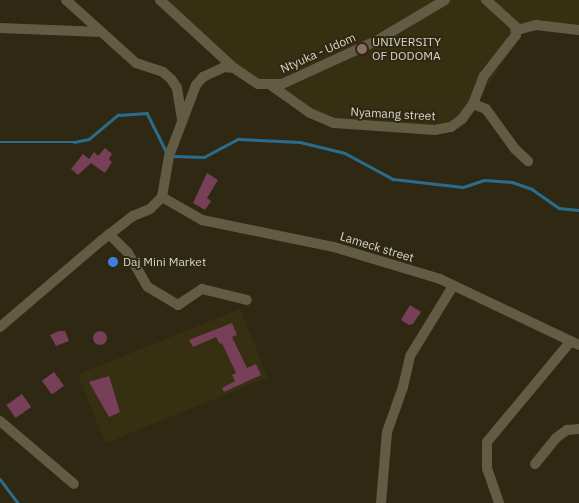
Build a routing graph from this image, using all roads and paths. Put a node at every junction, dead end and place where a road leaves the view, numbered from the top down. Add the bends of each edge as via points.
1 (66, 0) edge
2 (160, 0) edge
3 (445, 0) edge
4 (486, 0) edge
5 (0, 28) edge
6 (516, 30) junction
7 (579, 30) edge
8 (101, 32) junction
9 (234, 68) junction
10 (272, 86) junction
11 (473, 104) junction
12 (183, 127) junction
13 (528, 160) dead end
14 (162, 197) junction
15 (109, 234) junction
16 (453, 286) junction
17 (247, 300) dead end
18 (0, 327) edge
19 (575, 343) edge
20 (0, 421) edge
21 (579, 429) edge
22 (535, 464) dead end
23 (74, 484) dead end
24 (381, 503) edge
25 (499, 503) edge

1 - 8 street
2 - 9 street, Ntyuka - Udom
3 - 10 street, Ntyuka - Udom via 376,41
4 - 6 street
5 - 8 street
6 - 7 street via 536,25
6 - 11 street, Nyamang street via 516,35 484,76
8 - 12 street via 136,63 163,72 171,79 181,102
9 - 10 street, Ntyuka - Udom via 258,84
9 - 12 street via 224,67 203,77 191,98
10 - 11 street, Nyamang street via 310,113 324,120 350,125 435,130 451,127
11 - 13 street via 486,109 515,149
12 - 14 street via 169,156
14 - 15 street via 150,209 133,216
14 - 16 street, Lameck street via 202,220 334,247
15 - 17 street via 128,253 148,287 178,305 202,289
15 - 18 street
16 - 19 street, Lameck street
16 - 24 street via 410,356 387,432
19 - 25 street via 487,442 487,469
20 - 23 street
21 - 22 street via 567,430 556,438

